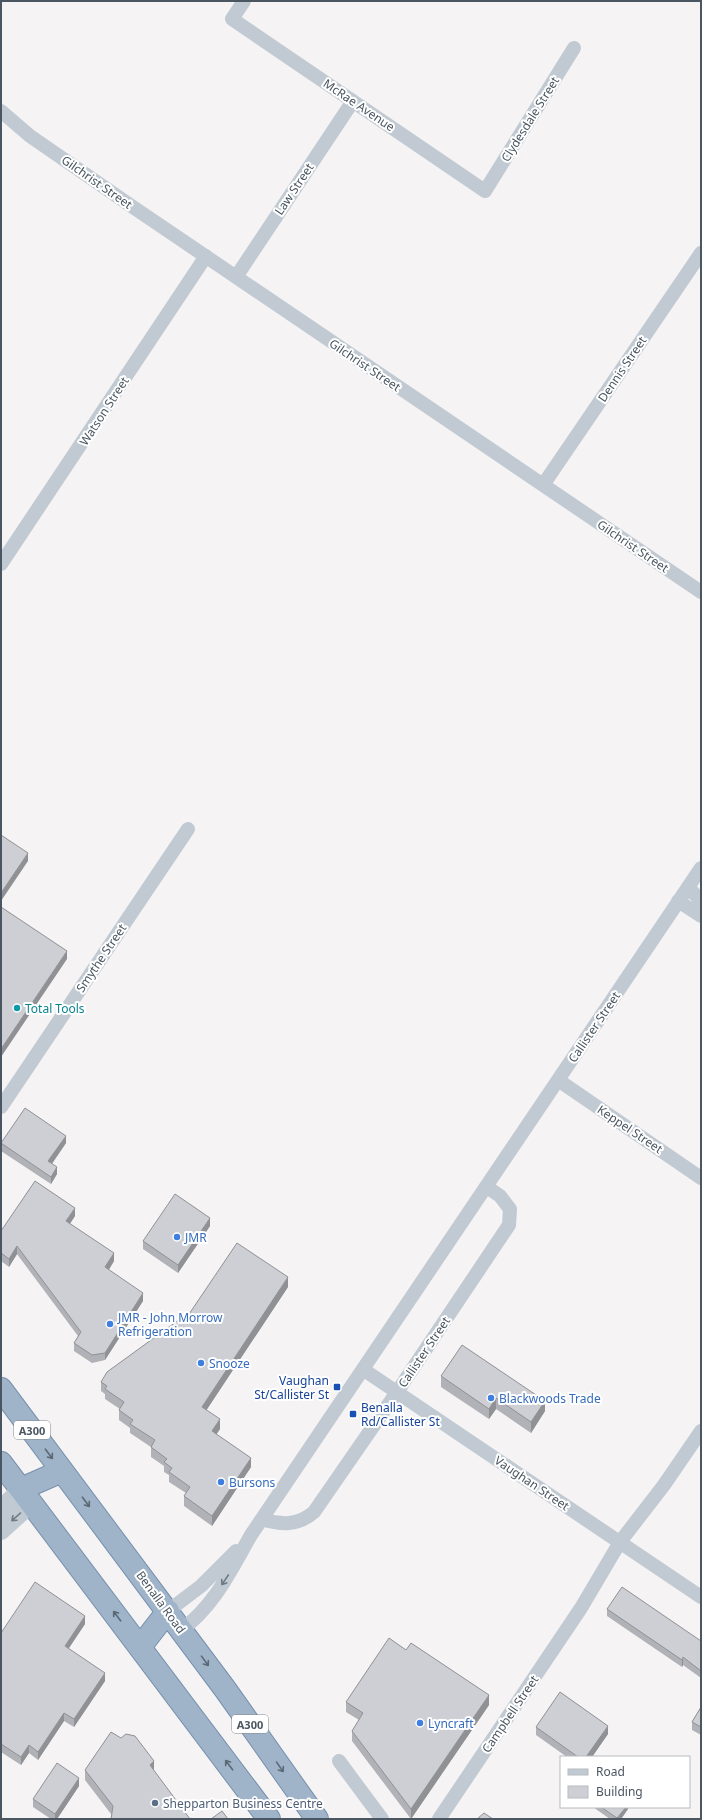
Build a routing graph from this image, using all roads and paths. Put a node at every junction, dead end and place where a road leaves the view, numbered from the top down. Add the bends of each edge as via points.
1 (244, 1) edge
2 (574, 48) dead end
3 (353, 101) junction
4 (1, 111) edge
5 (1, 123) edge
6 (30, 136) junction
7 (485, 191) joint
8 (701, 253) edge
9 (206, 256) junction
10 (236, 277) junction
11 (543, 485) junction
12 (1, 564) edge
13 (701, 592) edge
14 (188, 829) dead end
15 (701, 868) edge
16 (688, 887) junction
17 (678, 901) junction
18 (701, 901) edge
19 (701, 916) edge
20 (558, 1080) junction
21 (1, 1106) edge
22 (701, 1178) edge
23 (487, 1187) junction
24 (364, 1370) junction
25 (1, 1389) edge
26 (397, 1392) junction
27 (701, 1431) edge
28 (1, 1463) edge
29 (62, 1471) junction
30 (26, 1496) junction
31 (1, 1509) edge
32 (262, 1519) junction
33 (1, 1531) edge
34 (251, 1535) junction
35 (624, 1545) junction
36 (701, 1597) edge
37 (168, 1611) junction
38 (181, 1630) junction
39 (140, 1647) junction
40 (339, 1761) dead end
41 (269, 1819) edge
42 (317, 1819) edge
43 (382, 1819) edge
44 (440, 1819) edge

1 - 3 street, McRae Avenue via 232,19
2 - 7 street, Clydesdale Street
3 - 7 street, McRae Avenue
3 - 10 street, Law Street
4 - 6 street, Gilchrist Street
5 - 6 street, Gilchrist Street
6 - 9 street, Gilchrist Street
8 - 11 street, Dennis Street
9 - 10 street, Gilchrist Street
9 - 12 street, Watson Street
10 - 11 street, Gilchrist Street
11 - 13 street, Gilchrist Street
14 - 21 street, Smythe Street
15 - 16 street, Callister Street
16 - 17 street, Callister Street
16 - 18 street
17 - 19 street
17 - 20 street, Callister Street
20 - 22 street, Keppel Street
20 - 23 street, Callister Street
23 - 24 street, Callister Street
23 - 26 street, Callister Street via 500,1196 510,1209 509,1225
24 - 26 street, Vaughan Street
24 - 32 street, Callister Street
25 -> 29 highway, Benalla Road / A300
26 - 32 street, Callister Street via 314,1512 299,1522 278,1524
26 - 35 street, Vaughan Street
27 - 35 street, Campbell Street
28 - 30 highway
29 - 30 highway
29 -> 37 highway, Benalla Road / A300
30 - 31 street
30 -> 33 street
39 -> 30 highway
32 - 34 street, Callister Street
34 - 37 street, Callister Street via 201,1586
34 -> 38 street, Callister Street via 215,1595 192,1622
35 - 36 street, Vaughan Street
35 - 44 street, Campbell Street
37 - 38 highway, Benalla Road / A300
37 - 39 highway
38 - 39 highway
38 -> 42 highway, Benalla Road / A300
41 -> 39 highway
40 - 43 street

